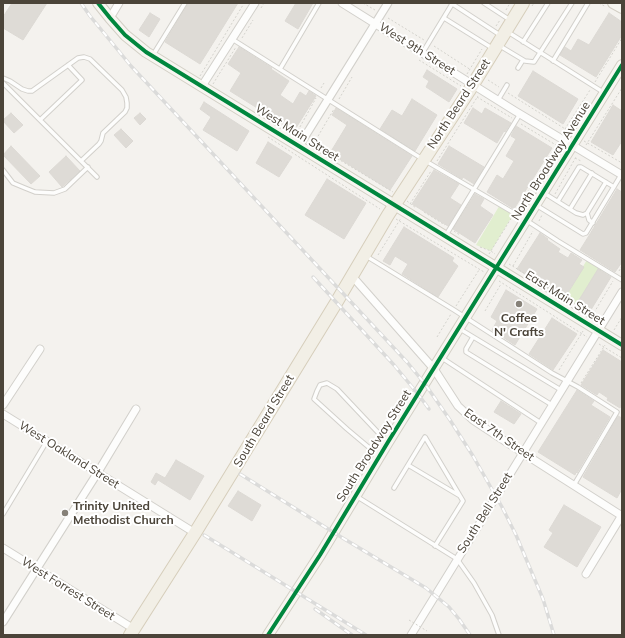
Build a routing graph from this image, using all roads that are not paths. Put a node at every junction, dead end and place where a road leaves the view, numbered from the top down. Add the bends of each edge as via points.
1 (98, 3) edge
2 (119, 3) edge
3 (185, 3) edge
4 (255, 3) edge
5 (319, 3) edge
6 (342, 3) edge
7 (388, 3) edge
8 (451, 3) edge
9 (484, 3) edge
10 (548, 3) edge
11 (572, 3) edge
12 (588, 3) edge
13 (613, 3) edge
14 (527, 6) edge
15 (622, 8) edge
16 (110, 18) junction
17 (444, 18) junction
18 (376, 23) junction
19 (499, 34) junction
20 (235, 41) junction
21 (523, 42) junction
22 (423, 52) junction
23 (540, 53) junction
24 (153, 56) junction
25 (523, 60) junction
26 (553, 61) junction
27 (68, 65) junction
28 (622, 65) edge
29 (518, 68) dead end
30 (280, 69) junction
31 (3, 78) edge
32 (474, 79) junction
33 (3, 83) edge
34 (507, 85) dead end
35 (202, 86) junction
36 (604, 93) junction
37 (328, 99) junction
38 (498, 100) junction
39 (520, 114) junction
40 (40, 120) junction
41 (575, 141) junction
42 (292, 146) junction
43 (81, 161) junction
44 (429, 162) junction
45 (88, 167) junction
46 (3, 170) edge
47 (592, 173) junction
48 (621, 175) edge
49 (97, 177) dead end
50 (606, 182) junction
51 (614, 187) junction
52 (474, 189) junction
53 (543, 192) junction
54 (558, 201) junction
55 (395, 205) junction
56 (536, 205) junction
57 (570, 209) junction
58 (587, 213) junction
59 (526, 220) junction
60 (593, 223) junction
61 (445, 236) junction
62 (364, 255) junction
63 (494, 272) junction
64 (352, 276) junction
65 (622, 280) edge
66 (622, 292) edge
67 (466, 318) junction
68 (459, 328) junction
69 (598, 331) junction
70 (474, 337) junction
71 (622, 345) edge
72 (40, 349) dead end
73 (441, 357) junction
74 (434, 369) junction
75 (567, 381) junction
76 (561, 390) junction
77 (3, 404) edge
78 (552, 405) junction
79 (136, 409) dead end
80 (617, 412) junction
81 (3, 414) edge
82 (622, 415) edge
83 (541, 423) junction
84 (47, 441) junction
85 (388, 442) junction
86 (523, 453) junction
87 (379, 457) junction
88 (408, 465) junction
89 (98, 472) junction
90 (574, 485) junction
91 (394, 488) dead end
92 (355, 496) junction
93 (460, 497) junction
94 (3, 514) edge
95 (622, 515) edge
96 (195, 533) junction
97 (435, 546) junction
98 (3, 548) edge
99 (457, 559) junction
100 (37, 569) junction
101 (586, 574) dead end
102 (6, 612) edge
103 (3, 622) edge
104 (132, 632) edge
105 (268, 635) edge
106 (411, 635) edge
107 (499, 635) edge

1 - 16 street, West Main Street
2 - 16 street
3 - 24 lane
4 - 20 street
5 - 30 lane
6 - 18 street, West 9th Street
7 - 18 street
8 - 17 lane
8 - 19 lane
9 - 19 lane
10 - 21 lane
11 - 23 lane
12 - 26 lane
13 - 15 street
14 - 19 main road, North Beard Street
16 - 24 street, West Main Street via 125,35
17 - 19 lane
17 - 22 lane
18 - 22 street, West 9th Street
18 - 37 street
19 - 21 lane
19 - 25 lane
19 - 32 main road, North Beard Street
20 - 30 lane
20 - 35 street
21 - 23 lane
22 - 32 street, West 9th Street
23 - 25 lane via 534,62
23 - 26 lane
24 - 35 street, West Main Street
25 - 29 lane
26 - 36 lane
27 - 31 lane via 28,91
27 - 40 lane via 82,80
27 - 43 lane via 78,58 90,59 122,90 127,103 125,112 103,133 99,144
28 - 36 street, North Broadway Avenue
30 - 37 lane
32 - 38 street, West 9th Street
32 - 44 main road, North Beard Street
33 - 40 lane
34 - 38 lane
35 - 42 street, West Main Street
36 - 41 street, North Broadway Avenue
37 - 42 street
37 - 44 lane
38 - 39 street, West 9th Street
39 - 41 street, West 9th Street via 562,139
39 - 52 lane
40 - 43 lane
41 - 48 street, West 9th Street
41 - 53 street, North Broadway Avenue
42 - 55 street, West Main Street
43 - 45 lane
44 - 52 lane
44 - 55 main road, North Beard Street
45 - 46 lane via 65,189 54,193 35,192 13,183
45 - 49 lane
47 - 50 lane
47 - 54 lane via 579,167
47 - 57 lane
48 - 51 lane
50 - 51 lane
50 - 58 lane
51 - 60 lane
52 - 59 lane
52 - 61 lane
53 - 54 lane
53 - 56 street, North Broadway Avenue
54 - 57 lane
55 - 61 street, West Main Street
55 - 62 main road, South Beard Street
56 - 59 street, North Broadway Avenue
56 - 60 lane via 583,234
57 - 58 lane via 583,216
58 - 60 lane
59 - 63 street, North Broadway Avenue
59 - 65 lane
61 - 63 street, West Main Street via 484,260
62 - 64 main road, South Beard Street
62 - 67 lane
63 - 67 street, South Broadway Street
63 - 69 street, East Main Street
64 - 74 street, East 7th Street
64 - 96 main road, South Beard Street
66 - 69 street, South Bell Street
67 - 68 street, South Broadway Street
67 - 75 lane
68 - 70 lane
68 - 73 street, South Broadway Street
69 - 71 street, East Main Street
69 - 75 street, South Bell Street
70 - 76 lane
70 - 78 lane via 466,352
72 - 77 street
73 - 74 street, South Broadway Street
73 - 83 lane
74 - 85 street, South Broadway Street
74 - 86 street, East 7th Street via 458,406 473,420
75 - 76 street, South Bell Street
75 - 80 lane
76 - 78 street, South Bell Street
78 - 83 street, South Bell Street
79 - 89 street
80 - 82 lane
80 - 90 lane
81 - 84 street, West Oakland Street
83 - 86 street, South Bell Street
84 - 89 street, West Oakland Street
84 - 94 lane
85 - 87 street, South Broadway Street
85 - 87 lane via 337,389 327,383 320,385 314,399
86 - 90 street, East 7th Street
86 - 99 street, South Bell Street
87 - 92 street, South Broadway Street
88 - 91 lane
88 - 93 lane
88 - 93 lane via 426,436
89 - 96 street, West Oakland Street
89 - 100 street
90 - 95 street, East 7th Street
92 - 97 lane
92 - 105 street, South Broadway Street
93 - 97 lane via 463,501
95 - 101 street
96 - 104 main road, South Beard Street
97 - 99 lane
98 - 100 street, West Forrest Street
99 - 106 street, South Bell Street
99 - 107 lane via 492,615
100 - 102 street
100 - 104 street, West Forrest Street
102 - 103 street

